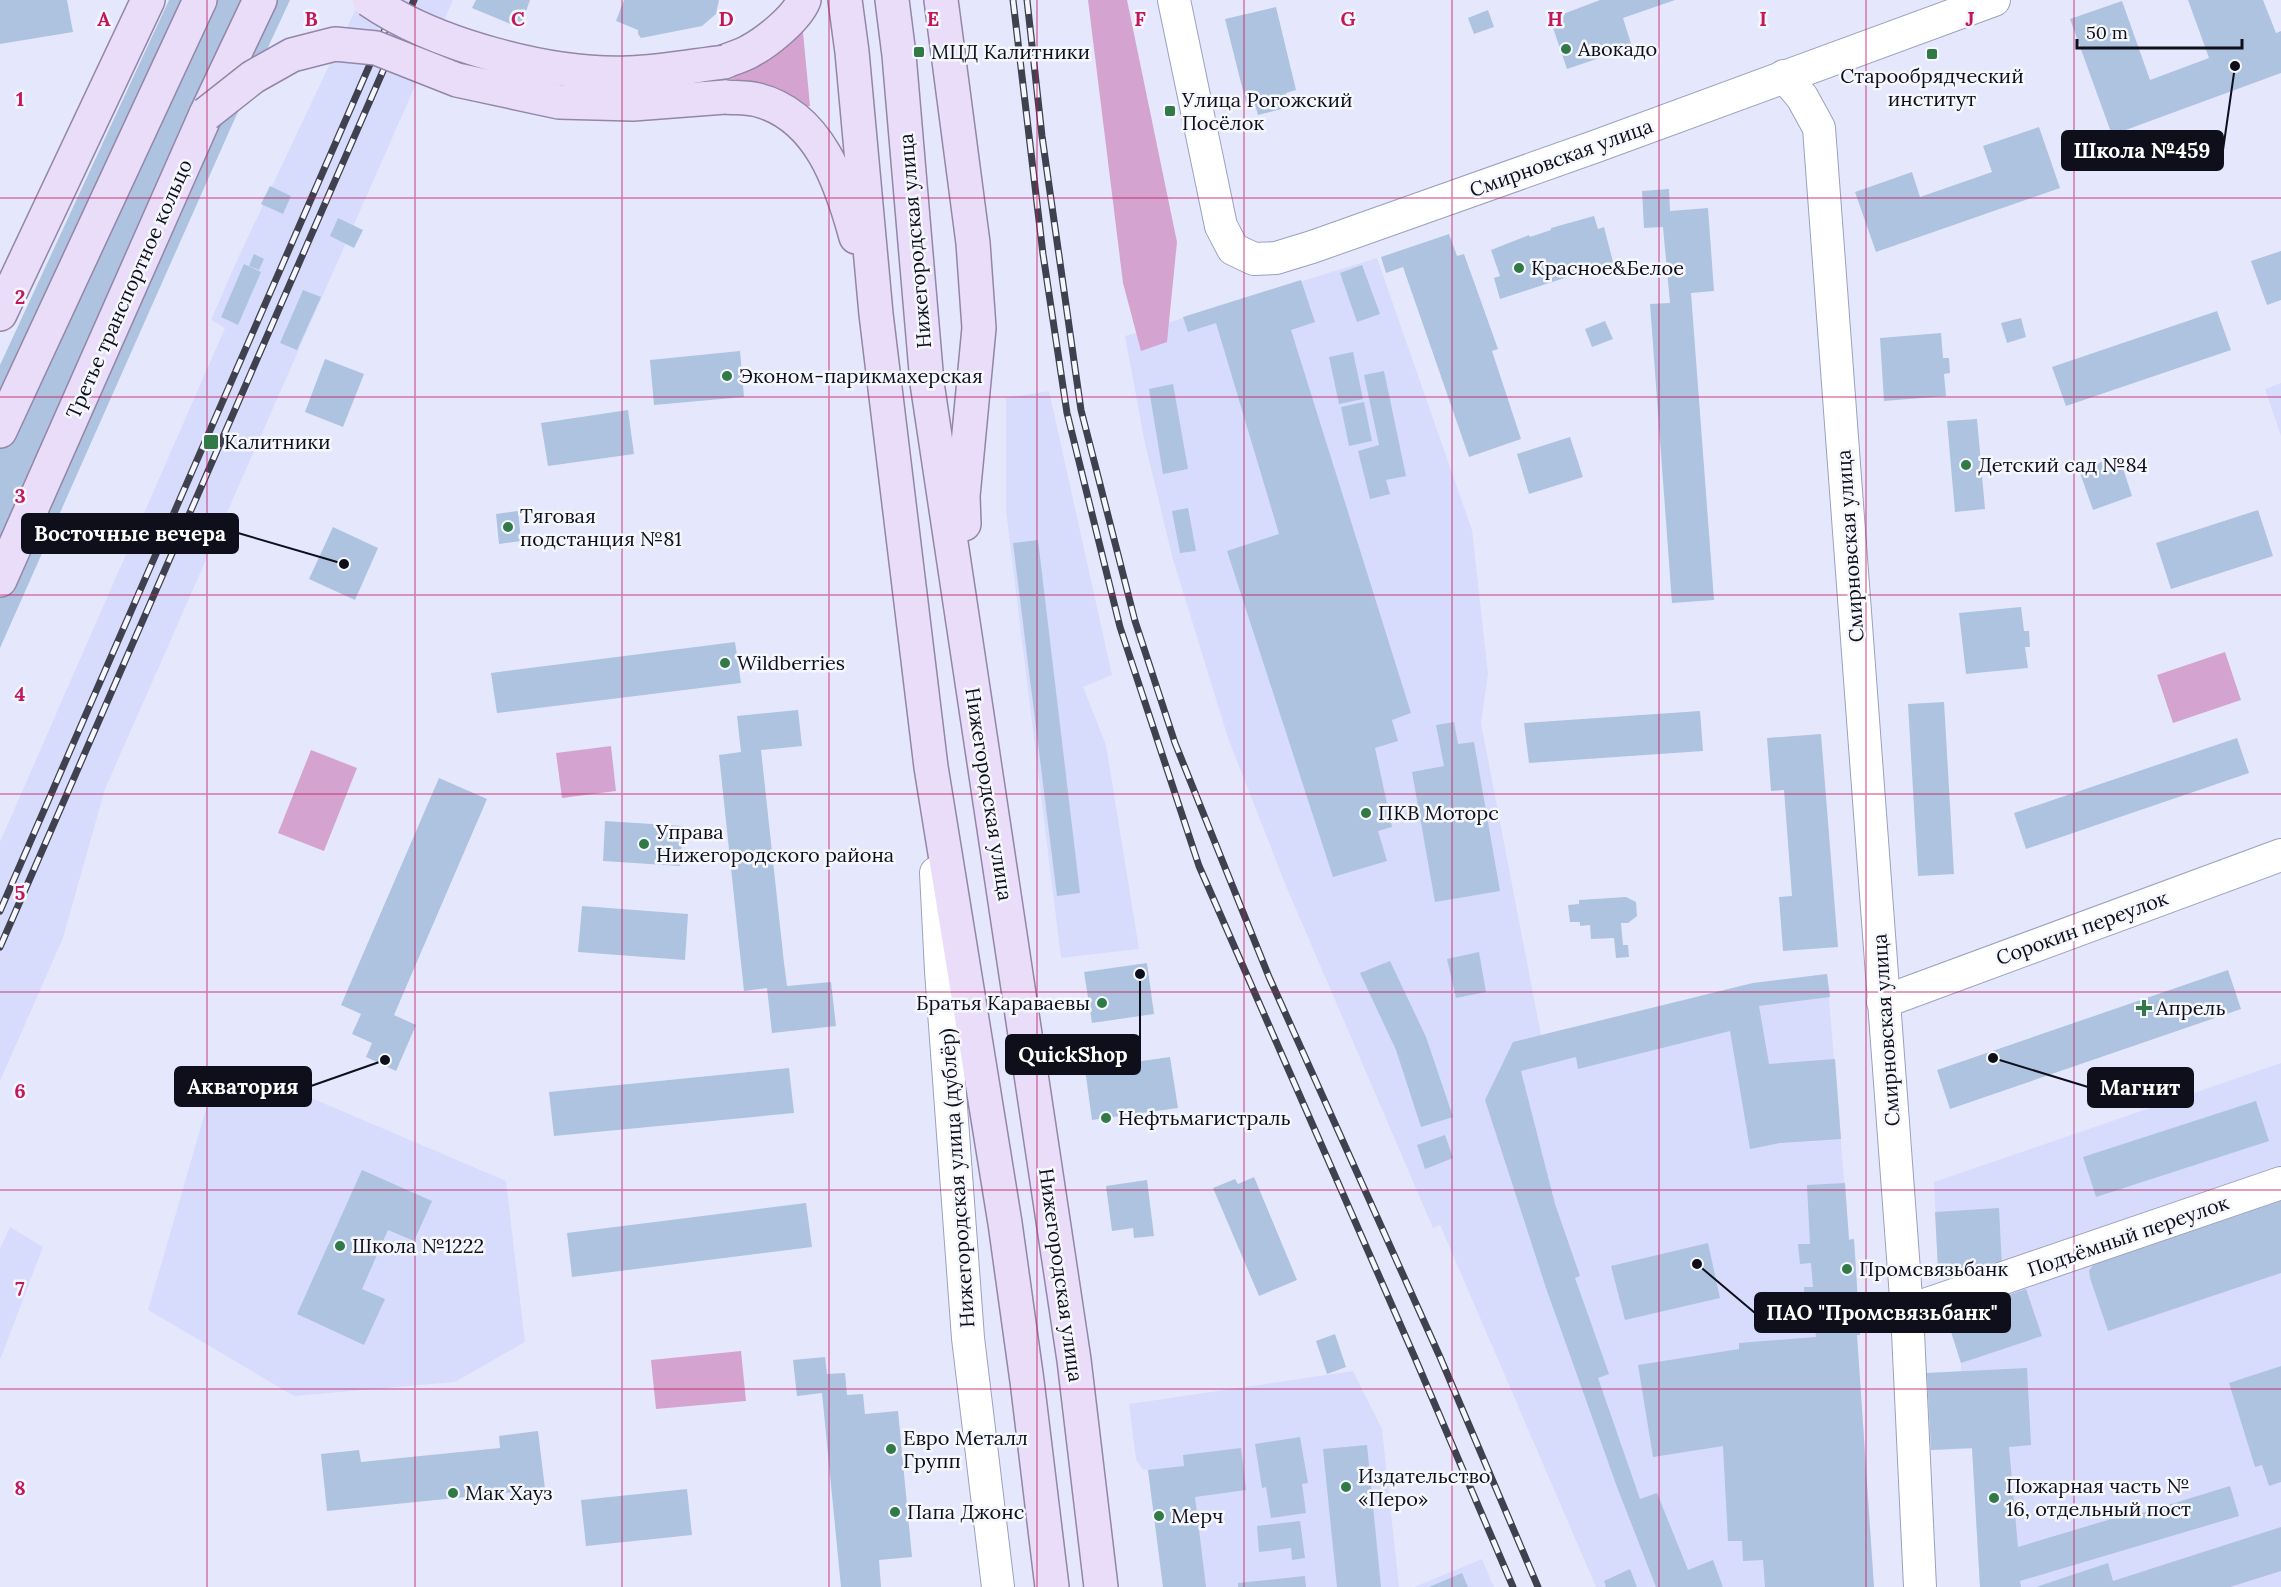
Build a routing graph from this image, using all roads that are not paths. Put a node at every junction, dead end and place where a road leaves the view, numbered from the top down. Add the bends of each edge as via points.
1 (148, 0) edge
2 (200, 0) edge
3 (260, 0) edge
4 (369, 0) edge
5 (804, 0) edge
6 (845, 0) edge
7 (892, 0) edge
8 (941, 0) edge
9 (1174, 0) edge
10 (1994, 0) edge
11 (1784, 76) junction
12 (206, 114) junction
13 (0, 314) edge
14 (876, 314) junction
15 (0, 431) edge
16 (0, 580) edge
17 (965, 634) junction
18 (931, 767) junction
19 (2281, 855) edge
20 (1883, 1002) junction
21 (2281, 1183) edge
22 (1907, 1311) junction
23 (998, 1587) edge
24 (1052, 1587) edge
25 (1101, 1587) edge
26 (1920, 1587) edge

1 - 13 main road
2 - 15 main road
3 - 12 main road, Третье транспортное кольцо
4 - 5 main road, bridge via 393,17 463,45 559,70 629,73 724,62 750,51 777,32
6 - 14 main road
7 - 17 main road, Нижегородская улица via 927,383
8 - 17 main road via 973,243 979,328 963,496
9 - 11 street, Смирновская улица via 1221,226 1233,249 1254,259 1276,258 1312,247
10 - 11 street
11 - 20 street, Смирновская улица via 1802,97 1819,128
12 - 14 main road, bridge via 254,77 292,55 335,44 376,48 457,80 559,102 633,104 725,97 757,99 805,126 825,153 849,214
12 - 16 main road, Третье транспортное кольцо
14 - 18 main road
17 - 25 main road, Нижегородская улица via 1074,1360
18 - 23 street, Нижегородская улица (дублёр) via 941,971 968,1338
18 - 24 main road via 1005,1223
19 - 20 street, Сорокин переулок
20 - 22 street, Смирновская улица
21 - 22 street, Подъёмный переулок
22 - 26 street, Смирновская улица

